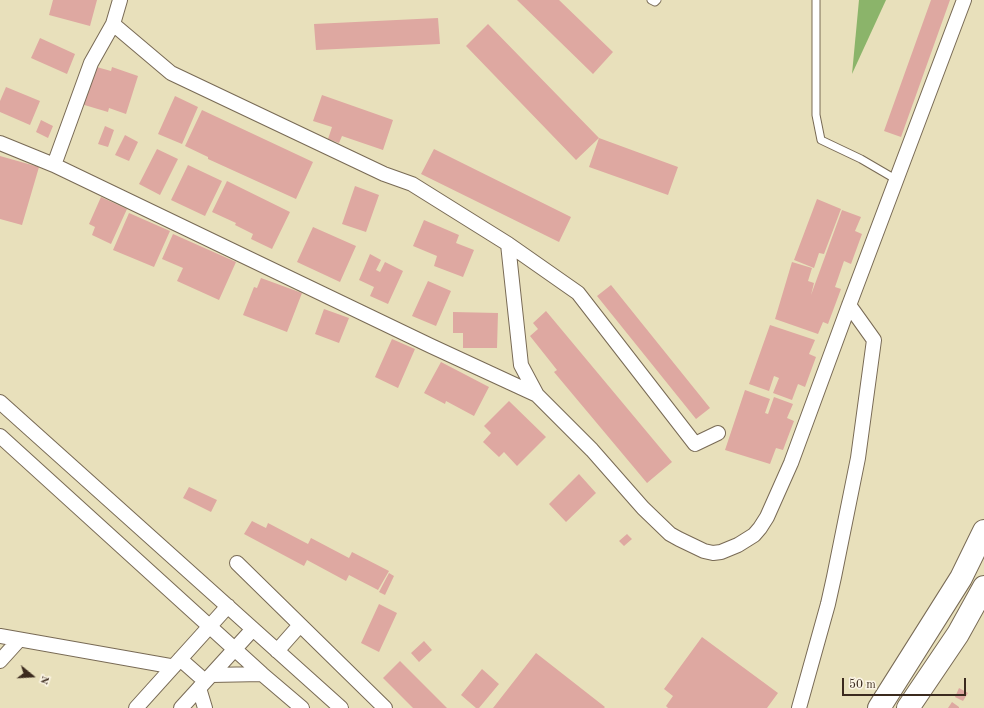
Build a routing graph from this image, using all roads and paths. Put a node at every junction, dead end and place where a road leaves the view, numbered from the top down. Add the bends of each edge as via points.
1 (120, 0) edge
2 (651, 0) edge
3 (657, 0) edge
4 (816, 0) edge
5 (964, 0) edge
6 (113, 24) junction
7 (0, 143) edge
8 (54, 165) junction
9 (897, 180) junction
10 (508, 244) junction
11 (849, 305) junction
12 (537, 395) junction
13 (0, 402) edge
14 (718, 434) dead end
15 (0, 436) edge
16 (984, 531) edge
17 (237, 563) dead end
18 (984, 587) edge
19 (228, 606) junction
20 (300, 625) junction
21 (210, 626) junction
22 (253, 629) junction
23 (0, 636) edge
24 (19, 640) junction
25 (235, 649) junction
26 (277, 651) junction
27 (0, 660) edge
28 (177, 662) junction
29 (262, 674) junction
30 (205, 682) junction
31 (136, 708) edge
32 (181, 708) edge
33 (205, 708) edge
34 (302, 708) edge
35 (341, 708) edge
36 (385, 708) edge
37 (799, 708) edge
38 (879, 708) edge
39 (908, 708) edge

1 - 6 street
2 - 3 lane
4 - 9 lane via 816,115 821,140
5 - 9 street
6 - 8 street via 91,63
6 - 10 street via 171,73 384,174 412,184
7 - 8 street
8 - 12 street
9 - 11 street
10 - 12 street via 521,365
10 - 14 street via 578,293 695,444
11 - 12 street via 791,463 767,517 747,540 721,552 712,553 692,546 658,523 592,450
11 - 37 street via 874,340 870,377 858,458 834,577
13 - 19 street
15 - 21 street
16 - 38 highway via 961,578
17 - 20 street
18 - 39 highway via 958,634
19 - 21 street
19 - 22 street
20 - 26 street
20 - 36 street
21 - 25 street
21 - 28 street
22 - 25 street
22 - 26 street
23 - 24 street
24 - 27 street
24 - 28 street via 170,666
25 - 29 street
25 - 30 street
26 - 35 street
28 - 30 street
28 - 31 street
29 - 30 street
29 - 34 street
30 - 32 street
30 - 33 street

